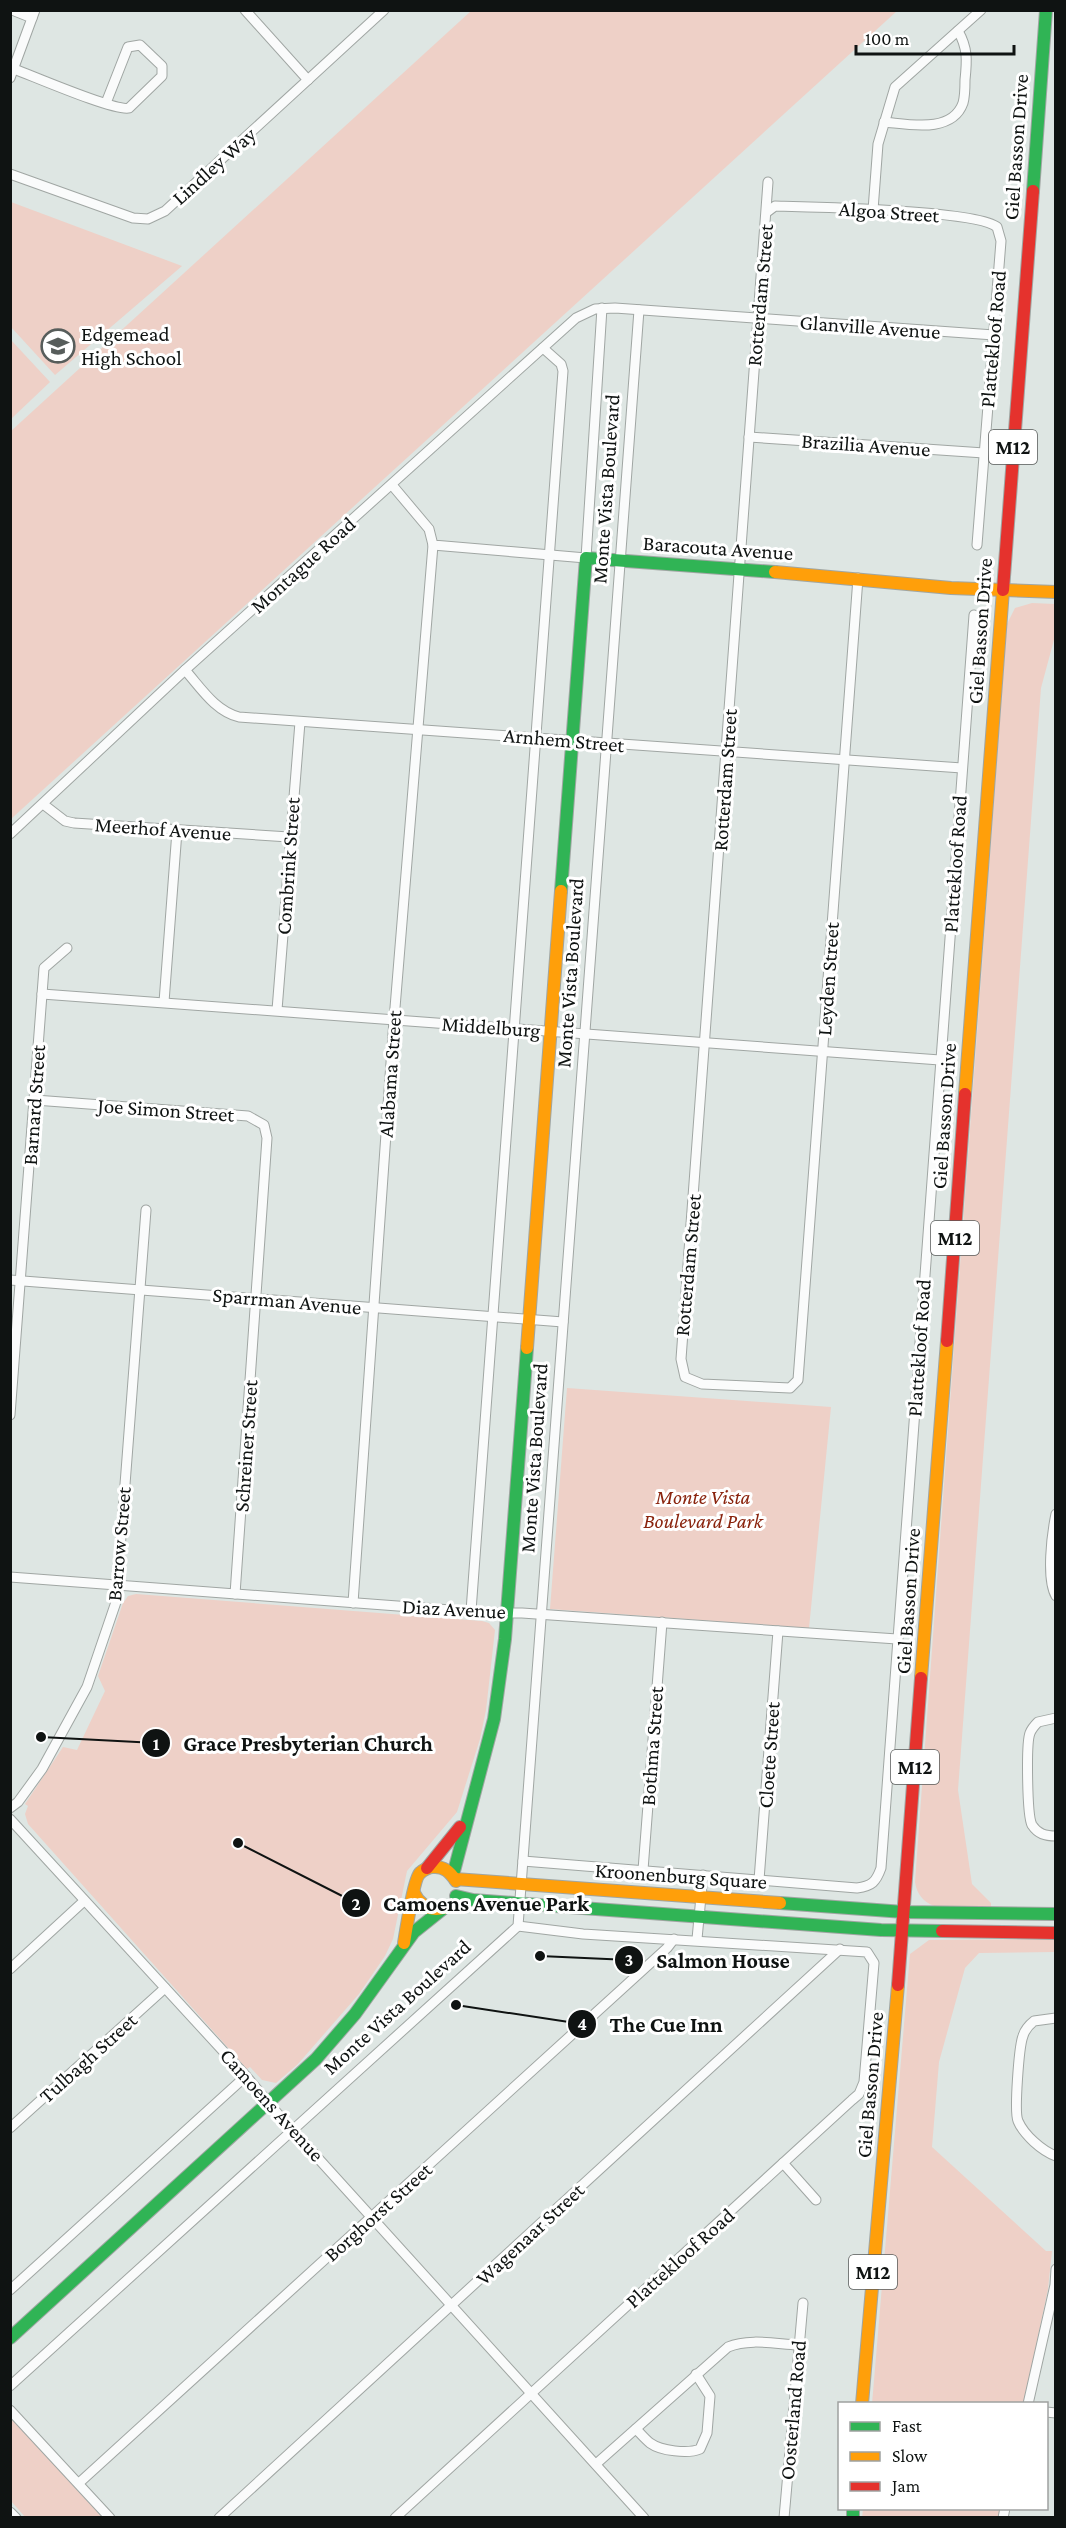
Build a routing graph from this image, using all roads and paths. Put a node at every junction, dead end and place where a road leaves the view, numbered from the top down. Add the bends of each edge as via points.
1 (12, 10) edge
2 (245, 10) edge
3 (384, 10) edge
4 (981, 10) edge
5 (1046, 10) edge
6 (33, 14) edge
7 (958, 32) junction
8 (12, 74) edge
9 (308, 80) junction
10 (106, 103) junction
11 (884, 122) junction
12 (10, 174) edge
13 (768, 182) dead end
14 (873, 210) junction
15 (767, 212) junction
16 (1001, 241) joint
17 (602, 308) junction
18 (639, 310) junction
19 (758, 319) junction
20 (994, 335) junction
21 (543, 348) junction
22 (749, 437) junction
23 (984, 453) junction
24 (392, 485) junction
25 (433, 545) junction
26 (977, 545) dead end
27 (549, 555) junction
28 (586, 558) junction
29 (620, 559) junction
30 (738, 569) junction
31 (858, 578) junction
32 (1003, 589) junction
33 (1056, 592) edge
34 (974, 615) dead end
35 (186, 670) junction
36 (300, 722) junction
37 (418, 728) junction
38 (536, 738) junction
39 (572, 741) junction
40 (607, 744) junction
41 (727, 752) junction
42 (844, 760) junction
43 (962, 768) junction
44 (43, 804) junction
45 (177, 831) junction
46 (10, 834) edge
47 (289, 837) junction
48 (67, 948) dead end
49 (42, 994) junction
50 (164, 1002) junction
51 (277, 1010) junction
52 (394, 1020) junction
53 (515, 1028) junction
54 (549, 1031) junction
55 (585, 1034) junction
56 (706, 1042) junction
57 (823, 1051) junction
58 (940, 1060) junction
59 (34, 1100) junction
60 (146, 1210) dead end
61 (10, 1280) edge
62 (21, 1281) junction
63 (140, 1289) junction
64 (257, 1299) junction
65 (374, 1308) junction
66 (492, 1317) junction
67 (529, 1320) junction
68 (563, 1322) junction
69 (798, 1380) joint
70 (10, 1415) edge
71 (1056, 1514) edge
72 (10, 1577) edge
73 (117, 1585) junction
74 (235, 1594) junction
75 (1056, 1596) edge
76 (353, 1603) junction
77 (471, 1611) junction
78 (507, 1614) junction
79 (542, 1614) junction
80 (662, 1622) junction
81 (778, 1631) junction
82 (897, 1639) junction
83 (1056, 1718) edge
84 (469, 1807) junction
85 (10, 1808) edge
86 (10, 1819) edge
87 (1056, 1836) edge
88 (523, 1861) junction
89 (427, 1868) junction
90 (643, 1870) junction
91 (703, 1875) junction
92 (454, 1877) junction
93 (759, 1880) junction
94 (522, 1883) junction
95 (857, 1888) joint
96 (414, 1893) junction
97 (456, 1896) junction
98 (701, 1896) junction
99 (84, 1902) junction
100 (520, 1903) junction
101 (444, 1908) junction
102 (904, 1912) junction
103 (1056, 1914) edge
104 (700, 1918) junction
105 (518, 1926) junction
106 (903, 1932) junction
107 (1056, 1933) edge
108 (674, 1938) junction
109 (697, 1939) junction
110 (403, 1946) junction
111 (840, 1949) junction
112 (10, 1969) edge
113 (165, 1988) junction
114 (1056, 2018) edge
115 (246, 2076) junction
116 (269, 2102) junction
117 (10, 2128) edge
118 (292, 2128) junction
119 (1056, 2156) edge
120 (783, 2163) junction
121 (816, 2200) dead end
122 (372, 2216) junction
123 (1056, 2269) edge
124 (1055, 2285) edge
125 (10, 2290) edge
126 (803, 2303) dead end
127 (451, 2306) junction
128 (10, 2338) edge
129 (798, 2345) junction
130 (696, 2374) junction
131 (10, 2386) edge
132 (531, 2394) junction
133 (862, 2402) edge
134 (1028, 2402) edge
135 (10, 2410) edge
136 (636, 2429) junction
137 (596, 2464) junction
138 (79, 2483) junction
139 (10, 2512) edge
140 (16, 2517) edge
141 (110, 2517) edge
142 (219, 2517) edge
143 (395, 2517) edge
144 (644, 2517) edge
145 (784, 2517) edge

1 - 6 street
2 - 9 street
3 - 9 street, Lindley Way
4 - 7 street
5 - 32 main road, Giel Basson Drive / M12
6 - 8 street
7 - 11 street via 895,87
7 - 11 street via 968,55 963,104 958,111 932,126
8 - 10 street
9 - 12 street, Lindley Way via 154,217 133,218
10 - 10 street via 129,108 162,76 162,66 140,45 128,47
11 - 14 street via 878,144
13 - 15 street, Rotterdam Street
14 - 15 street, Algoa Street via 775,206
14 - 16 street, Algoa Street via 985,220 997,227
15 - 19 street, Rotterdam Street
16 - 20 street, Plattekloof Road
17 - 18 street, Glanville Avenue
17 - 21 street, Montague Road via 581,314
17 - 28 street, Monte Vista Boulevard
18 - 19 street, Glanville Avenue
18 - 29 street, Monte Vista Boulevard
19 - 20 street, Glanville Avenue
19 - 22 street, Rotterdam Street
20 - 23 street, Plattekloof Road
21 - 24 street, Montague Road
21 - 27 street via 561,364 563,371
22 - 23 street, Brazilia Avenue
22 - 30 street, Rotterdam Street
23 - 26 street, Plattekloof Road
24 - 25 street via 425,522
24 - 35 street, Montague Road
25 - 27 street, Baracouta Avenue
25 - 37 street, Alabama Street
27 - 28 street, Baracouta Avenue
27 - 38 street
28 - 29 main road, Baracouta Avenue
28 - 39 main road, Monte Vista Boulevard
29 - 30 main road, Baracouta Avenue
29 - 40 street, Monte Vista Boulevard
30 - 31 main road, Baracouta Avenue
30 - 41 street, Rotterdam Street
31 - 32 main road, Baracouta Avenue
31 - 42 street, Leyden Street
32 - 33 main road, Baracouta Avenue
32 - 102 main road, Giel Basson Drive / M12
34 - 43 street, Plattekloof Road
35 - 36 street, Arnhem Street via 218,708 229,714
35 - 44 street, Montague Road
36 - 37 street, Arnhem Street
36 - 47 street, Combrink Street
37 - 38 street, Arnhem Street
37 - 52 street, Alabama Street
38 - 39 street, Arnhem Street
38 - 53 street
39 - 40 street, Arnhem Street
39 - 54 main road, Monte Vista Boulevard
40 - 41 street, Arnhem Street
40 - 55 street, Monte Vista Boulevard
41 - 42 street, Arnhem Street
41 - 56 street, Rotterdam Street
42 - 43 street, Arnhem Street
42 - 57 street, Leyden Street
43 - 58 street, Plattekloof Road
44 - 45 street, Meerhof Avenue via 74,823
44 - 46 street, Montague Road
45 - 47 street, Meerhof Avenue
45 - 50 street
47 - 51 street, Combrink Street
48 - 49 street, Barnard Street via 44,968
49 - 50 street, Middelburg
49 - 59 street, Barnard Street
50 - 51 street, Middelburg
51 - 52 street, Middelburg
52 - 53 street, Middelburg
52 - 65 street, Alabama Street
53 - 54 street, Middelburg
53 - 66 street
54 - 55 street, Middelburg
54 - 67 main road, Monte Vista Boulevard
55 - 56 street, Middelburg
55 - 68 street, Monte Vista Boulevard
56 - 57 street, Middelburg
56 - 69 street, Rotterdam Street via 681,1359 685,1377 702,1384 790,1388
57 - 58 street, Middelburg
57 - 69 street, Leyden Street
58 - 82 street, Plattekloof Road
59 - 62 street, Barnard Street
59 - 64 street, Joe Simon Street via 248,1116 264,1125 267,1138
60 - 63 street, Barrow Street
61 - 62 street, Sparrman Avenue
62 - 63 street, Sparrman Avenue
62 - 70 street, Barnard Street
63 - 64 street, Sparrman Avenue
63 - 73 street, Barrow Street
64 - 65 street, Sparrman Avenue
64 - 74 street, Schreiner Street
65 - 66 street, Sparrman Avenue
65 - 76 street, Alabama Street
66 - 67 street, Sparrman Avenue
66 - 77 street
67 - 68 street, Sparrman Avenue
67 - 78 main road, Monte Vista Boulevard
68 - 79 street, Monte Vista Boulevard
71 - 75 street via 1051,1586
72 - 73 street, Diaz Avenue
73 - 74 street, Diaz Avenue
73 - 85 street, Barrow Street via 116,1602 87,1687 42,1769
74 - 76 street, Diaz Avenue
76 - 77 street, Diaz Avenue
77 - 78 street, Diaz Avenue
78 - 79 street, Diaz Avenue
78 - 84 main road, Monte Vista Boulevard via 494,1719
79 - 80 street, Diaz Avenue
79 - 88 street, Monte Vista Boulevard
80 - 81 street, Diaz Avenue
80 - 90 street, Bothma Street
81 - 82 street, Diaz Avenue
81 - 93 street, Cloete Street
82 - 95 street, Plattekloof Road via 881,1868 875,1883
83 - 87 street via 1038,1722 1029,1736 1028,1812 1038,1832
84 - 89 main road, Monte Vista Boulevard via 456,1834
84 - 92 main road, Monte Vista Boulevard
86 - 99 street, Camoens Avenue
88 - 90 street, Kroonenburg Square
88 - 94 street, Monte Vista Boulevard
89 - 92 main road via 441,1867
89 - 96 main road via 416,1878
90 - 91 street, Kroonenburg Square
91 - 93 street, Kroonenburg Square
91 - 98 street
92 - 94 main road, Kroonenburg Square
92 - 97 main road
93 - 95 street, Kroonenburg Square
94 - 98 main road, Kroonenburg Square
94 - 100 street, Monte Vista Boulevard
96 - 101 main road via 426,1907
96 - 110 main road, Monte Vista Boulevard
97 - 100 main road, Kroonenburg Square
97 - 101 main road
98 - 102 main road, Kroonenburg Square
98 - 104 street
99 - 112 street
99 - 113 street, Camoens Avenue
100 - 104 main road, Kroonenburg Square
100 - 105 street, Monte Vista Boulevard
101 - 110 main road, Monte Vista Boulevard via 425,1921
102 - 103 main road, Kroonenburg Square
102 - 106 main road, Giel Basson Drive / M12
104 - 106 main road, Kroonenburg Square
104 - 109 street
105 - 108 street
105 - 118 street, Monte Vista Boulevard
106 - 107 main road, Kroonenburg Square
106 - 133 main road, Giel Basson Drive / M12
108 - 109 street
108 - 122 street, Borghorst Street
109 - 111 street
110 - 116 main road, Monte Vista Boulevard via 331,2042
111 - 120 street, Plattekloof Road via 870,1954 874,1964 862,2088
111 - 127 street, Wagenaar Street
113 - 115 street, Camoens Avenue
113 - 117 street, Tulbagh Street
114 - 119 street via 1034,2021 1023,2035 1017,2116 1024,2130 1048,2154
115 - 116 street, Camoens Avenue
115 - 125 street
116 - 118 street, Camoens Avenue
116 - 128 main road, Monte Vista Boulevard
118 - 122 street, Camoens Avenue
118 - 131 street, Monte Vista Boulevard
120 - 121 street
120 - 132 street, Plattekloof Road
122 - 127 street, Camoens Avenue
122 - 138 street, Borghorst Street
123 - 124 street
124 - 134 street
126 - 129 street, Oosterland Road
127 - 132 street, Camoens Avenue
127 - 142 street, Wagenaar Street
129 - 130 street via 738,2343 721,2351
129 - 145 street, Oosterland Road
130 - 136 street
130 - 136 street via 710,2396 707,2433 700,2449 652,2445
132 - 137 street, Camoens Avenue
132 - 143 street, Plattekloof Road
135 - 138 street
136 - 137 street
137 - 144 street, Camoens Avenue
138 - 141 street
139 - 140 street

